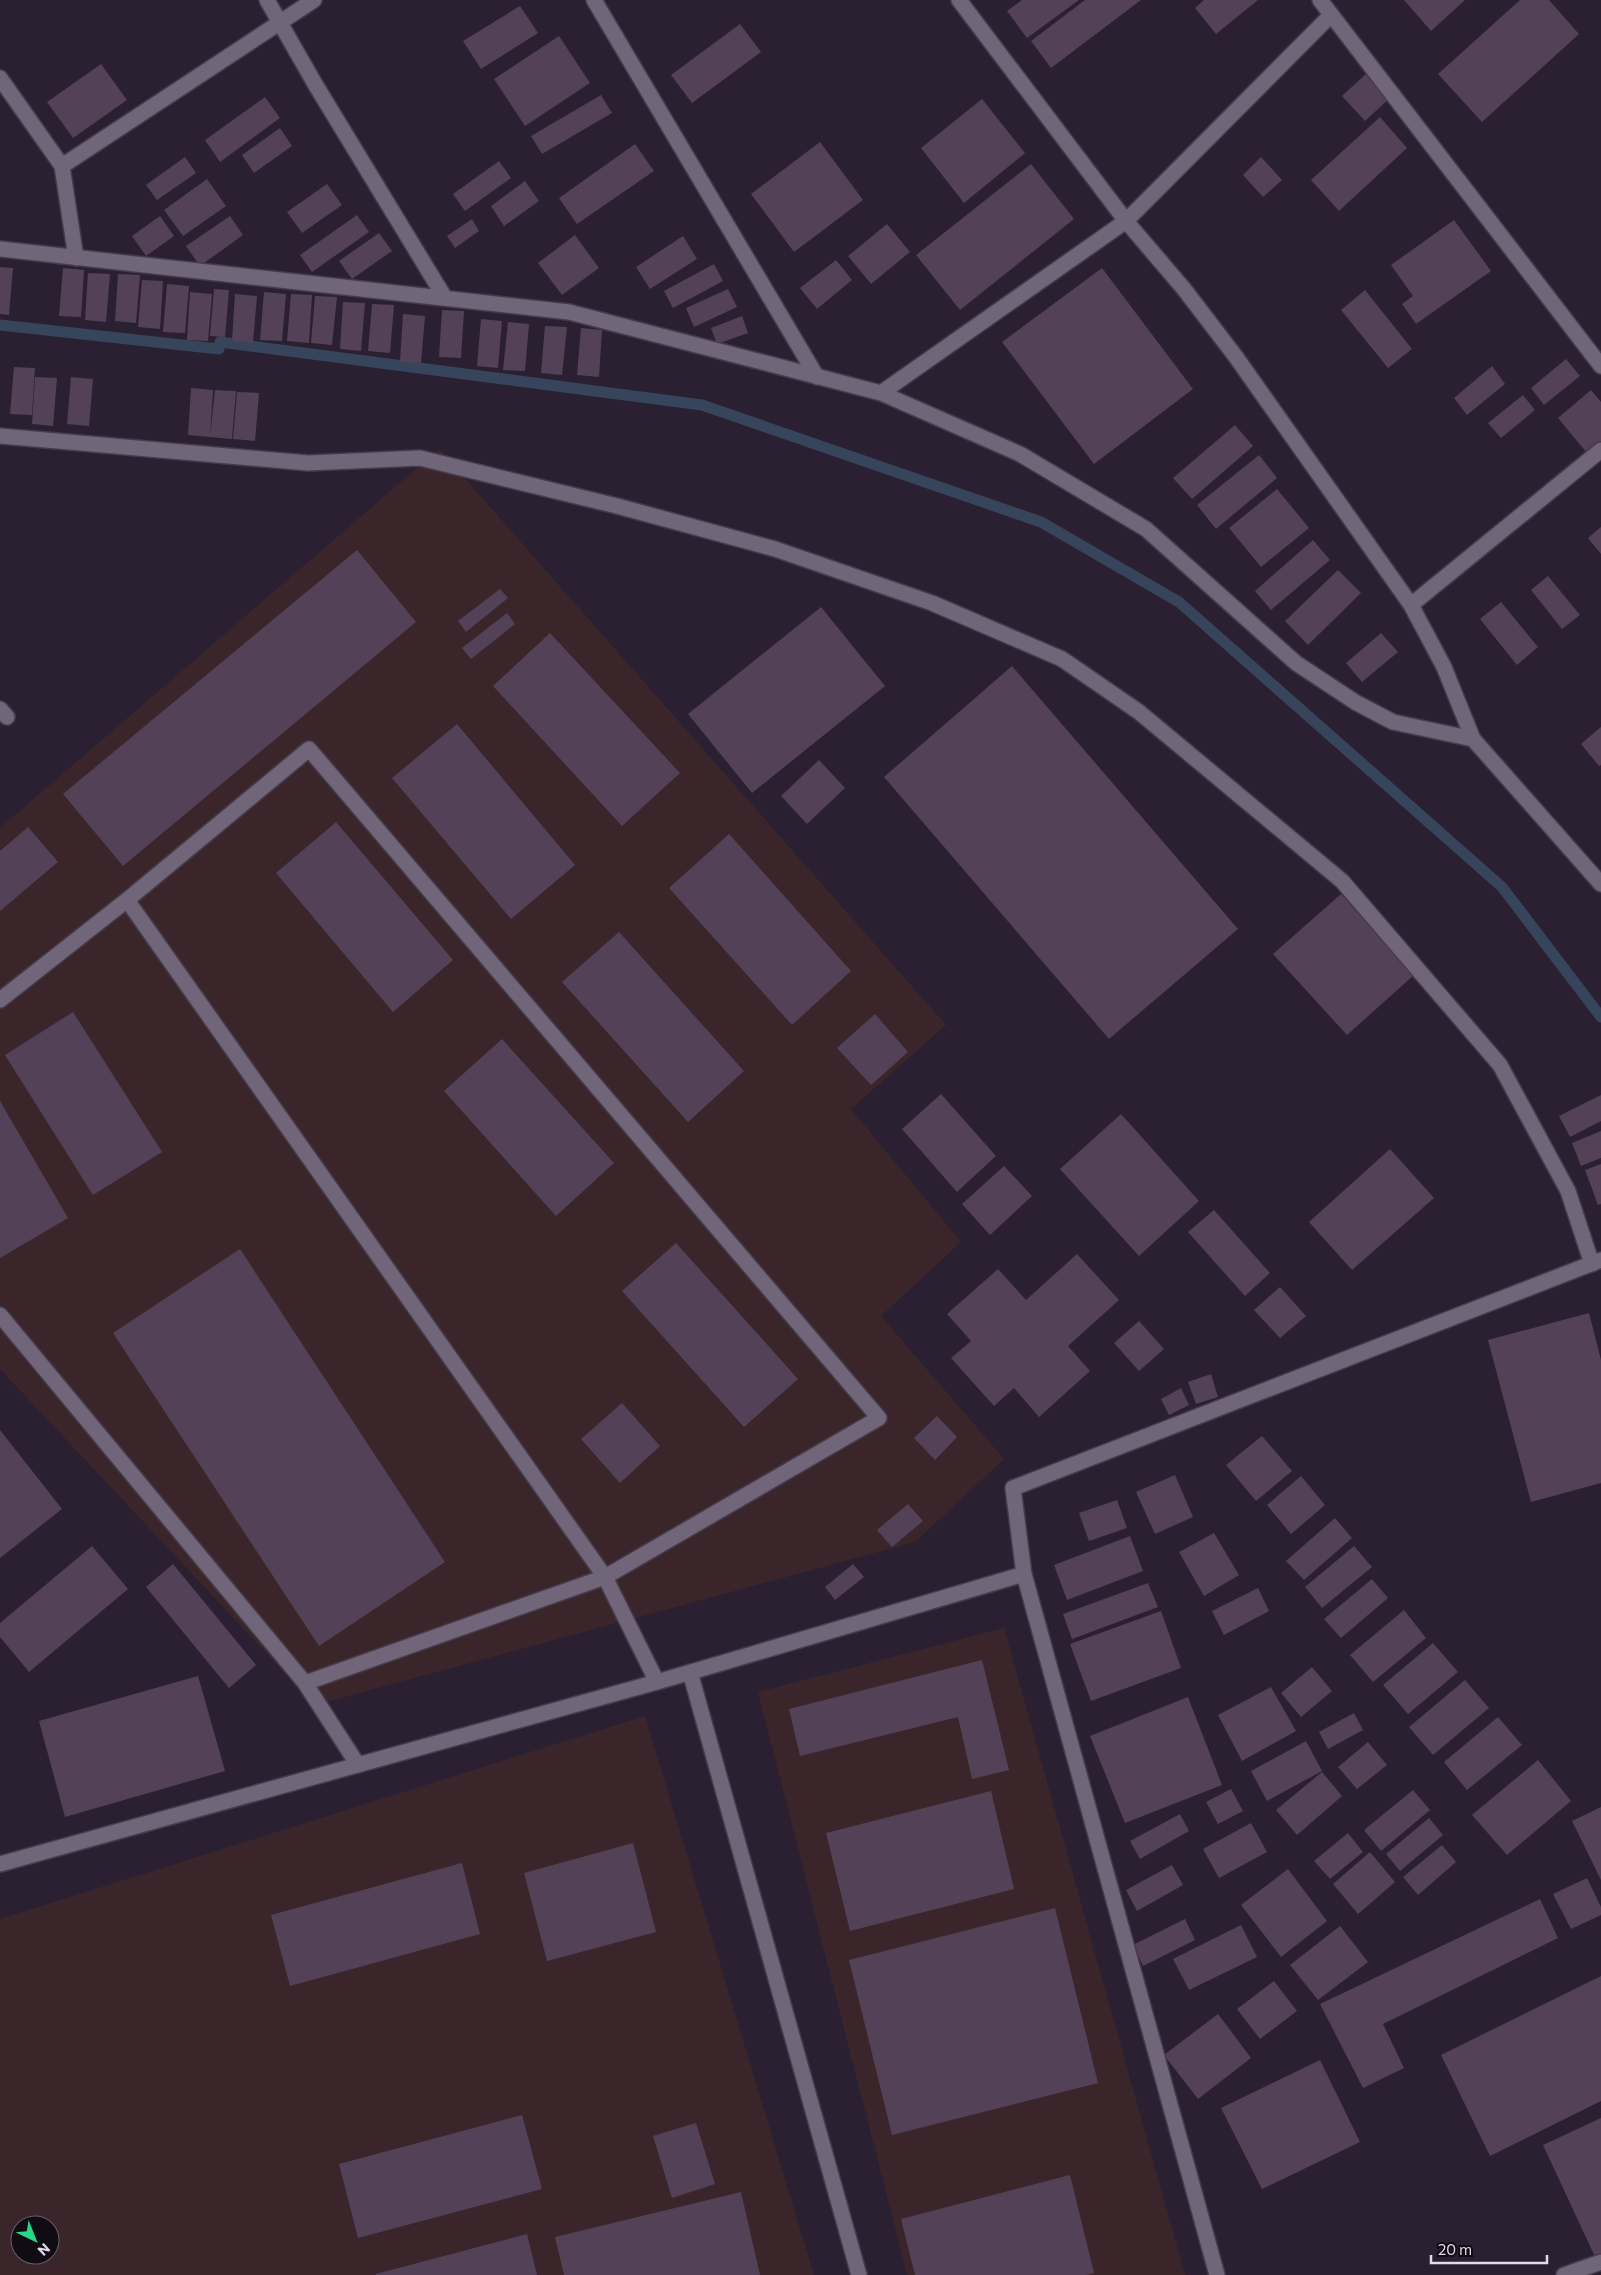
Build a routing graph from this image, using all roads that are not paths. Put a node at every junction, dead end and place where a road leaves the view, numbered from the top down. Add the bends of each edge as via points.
1 (267, 0) edge
2 (314, 0) edge
3 (594, 0) edge
4 (959, 0) edge
5 (1320, 0) edge
6 (1331, 15) junction
7 (280, 22) junction
8 (0, 78) edge
9 (62, 166) junction
10 (1126, 221) junction
11 (0, 250) edge
12 (76, 258) junction
13 (445, 298) junction
14 (1601, 366) edge
15 (818, 377) junction
16 (881, 394) junction
17 (0, 436) edge
18 (1601, 450) edge
19 (1411, 604) junction
20 (1473, 739) junction
21 (1601, 884) edge
22 (127, 900) junction
23 (0, 1000) edge
24 (1597, 1262) edge
25 (0, 1315) edge
26 (1024, 1574) junction
27 (605, 1577) junction
28 (690, 1672) junction
29 (657, 1682) junction
30 (306, 1683) junction
31 (358, 1765) junction
32 (0, 1864) edge
33 (1601, 2262) edge
34 (859, 2275) edge
35 (1217, 2275) edge
36 (1564, 2275) edge

1 - 7 street
2 - 7 street
3 - 15 street
4 - 10 street
5 - 6 street
6 - 10 street
6 - 14 street
7 - 9 street
7 - 13 street
8 - 9 street
9 - 12 street
10 - 16 street
10 - 19 street via 1236,357
11 - 12 street
12 - 13 street
13 - 15 street via 569,312
15 - 16 street
16 - 20 street via 1020,454 1146,529 1296,663 1355,702 1393,722
17 - 24 street via 308,463 420,458 617,506 776,550 932,603 1062,659 1139,712 1342,881 1500,1065 1568,1191
18 - 19 street
19 - 20 street via 1444,667
20 - 21 street
22 - 23 street
22 - 27 street
22 - 27 street via 309,749 879,1418
24 - 26 street via 1013,1488
25 - 30 street
26 - 28 street
26 - 35 street
27 - 29 street
27 - 30 street
28 - 29 street
28 - 34 street
29 - 31 street
30 - 31 street
31 - 32 street
33 - 36 street

